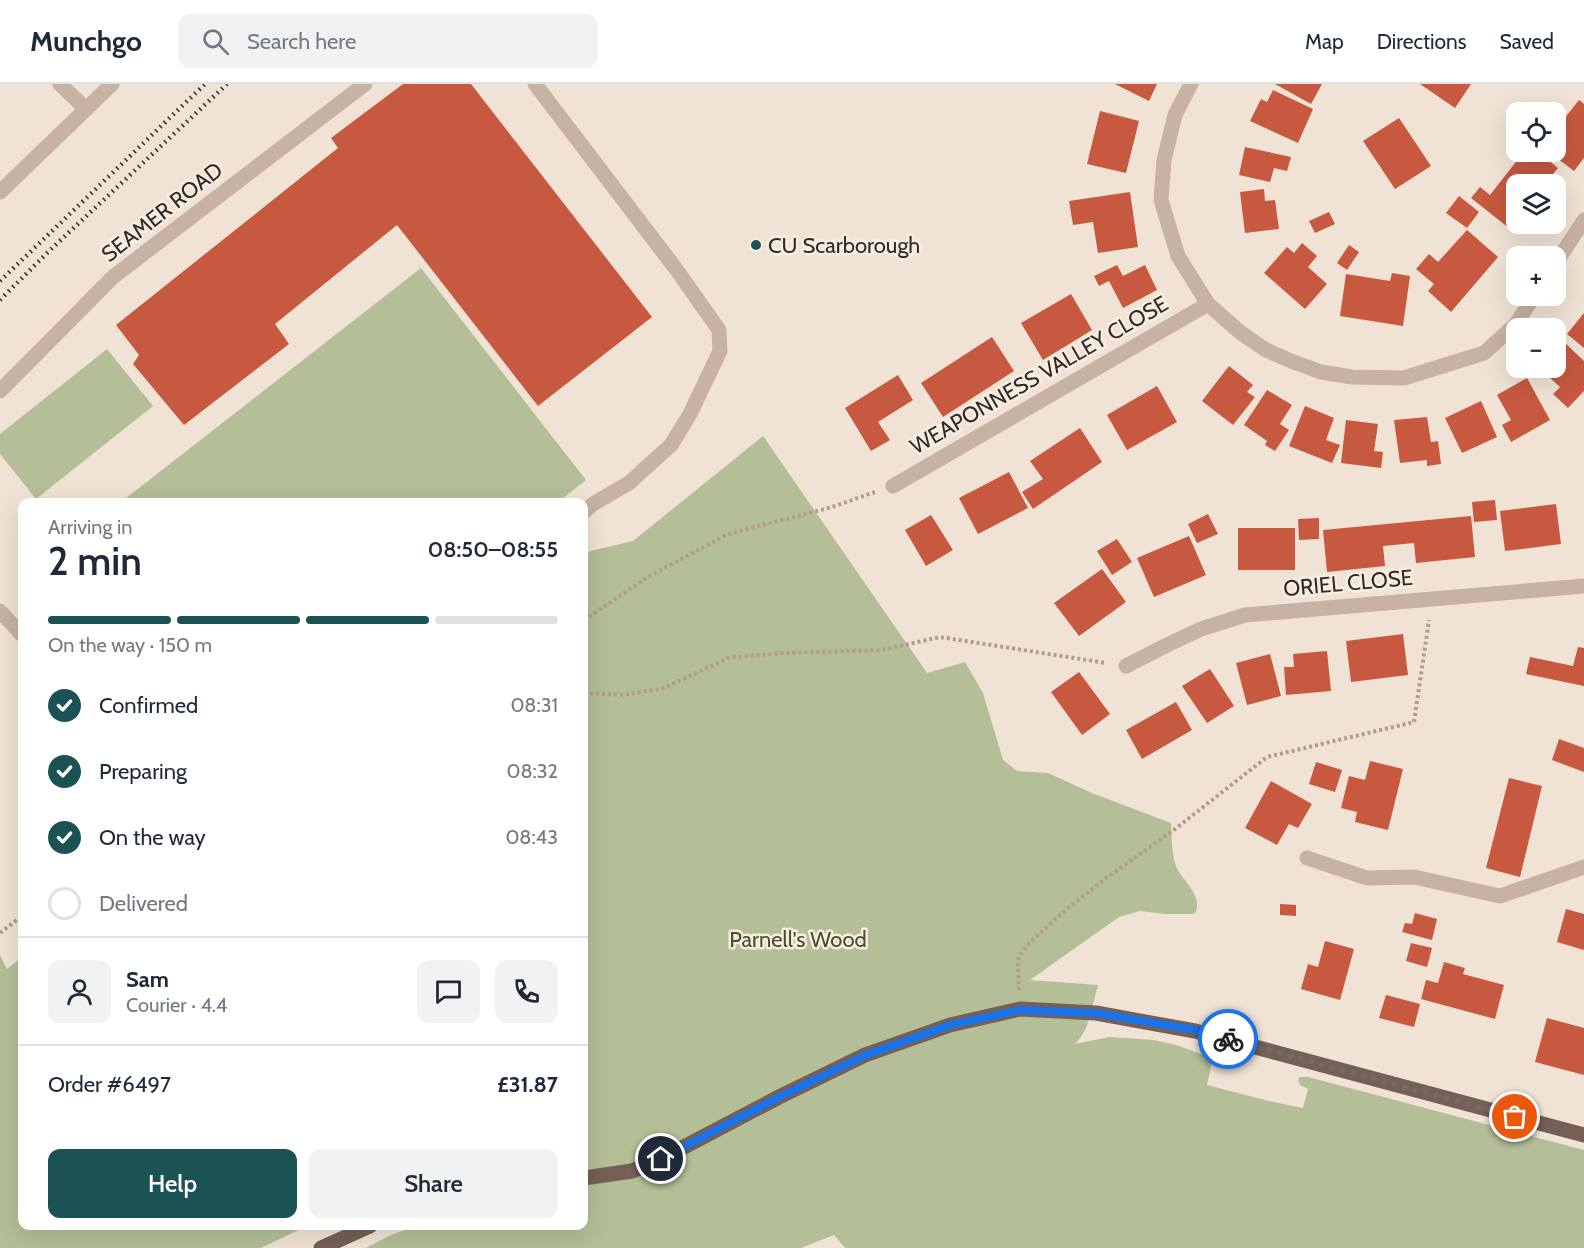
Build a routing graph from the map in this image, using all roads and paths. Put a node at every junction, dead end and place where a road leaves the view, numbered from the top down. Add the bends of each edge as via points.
1 (60, 84) edge
2 (112, 84) edge
3 (365, 84) edge
4 (535, 84) edge
5 (1191, 84) edge
6 (86, 110) junction
7 (0, 192) edge
8 (1584, 220) edge
9 (1566, 248) edge
10 (1208, 304) junction
11 (1528, 306) edge
12 (0, 391) edge
13 (893, 486) joint
14 (588, 508) edge
15 (1584, 586) edge
16 (1432, 598) junction
17 (0, 611) edge
18 (588, 617) edge
19 (18, 631) edge
20 (1126, 666) joint
21 (588, 693) edge
22 (1307, 858) dead end
23 (1584, 867) edge
24 (18, 919) edge
25 (0, 933) edge
26 (1020, 1010) junction
27 (1584, 1135) edge
28 (588, 1177) edge
29 (361, 1230) edge
30 (321, 1248) edge

1 - 6 street
2 - 6 street
3 - 12 street, SEAMER ROAD via 113,277
4 - 14 street via 719,330 720,351 671,445 629,483
5 - 10 street via 1175,115 1164,160 1161,200 1178,256
6 - 7 street
8 - 9 street
10 - 11 street via 1266,351 1291,361 1321,372 1352,377 1404,378 1484,353 1516,324
10 - 13 street, WEAPONNESS VALLEY CLOSE
13 - 18 path via 832,507 728,534 648,578
15 - 16 street, ORIEL CLOSE
16 - 20 street, ORIEL CLOSE via 1245,615 1201,630
16 - 26 path via 1414,723 1267,757 1105,879 1031,941 1019,956
17 - 19 street
20 - 21 path via 940,637 882,650 784,652 728,658 664,687 623,695
22 - 23 street via 1367,878 1414,877 1500,896
24 - 25 path
26 - 27 main road via 1096,1013 1195,1030
26 - 28 main road via 950,1025 866,1055 661,1159 632,1171
29 - 30 main road

